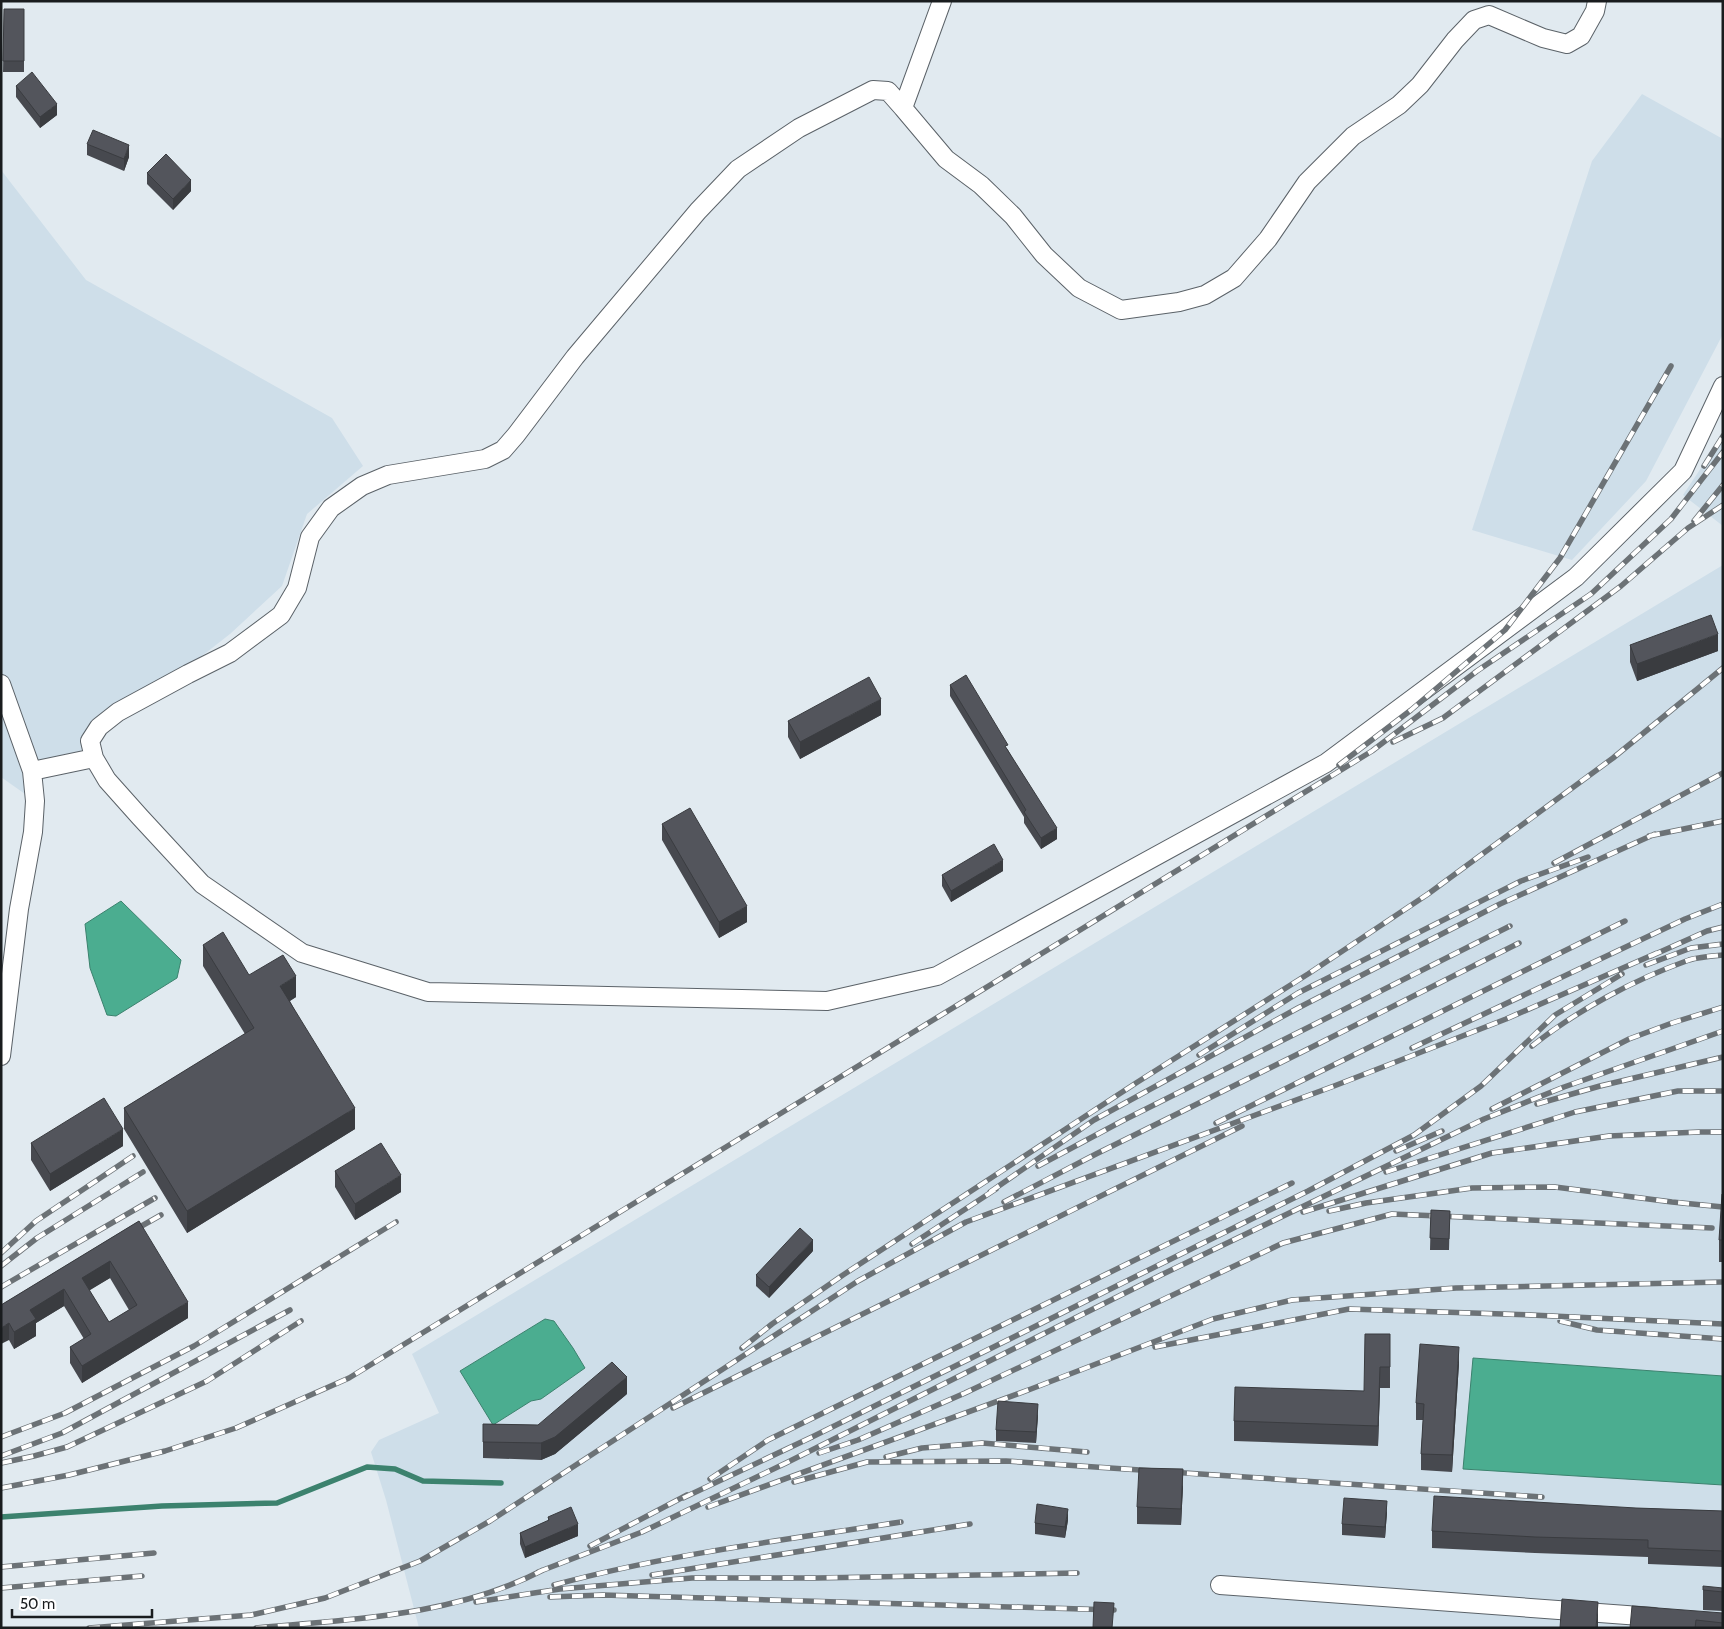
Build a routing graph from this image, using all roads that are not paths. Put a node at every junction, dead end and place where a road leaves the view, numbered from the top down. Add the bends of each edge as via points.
1 (942, 1) edge
2 (1598, 1) edge
3 (903, 108) junction
4 (1723, 386) edge
5 (1, 684) edge
6 (94, 758) junction
7 (32, 771) junction
8 (1, 1056) edge
9 (1220, 1585) dead end
10 (1674, 1618) edge

1 - 3 street
2 - 3 street via 1581,36 1567,44 1489,15 1474,20 1420,85 1399,105 1353,136 1307,182 1268,238 1234,278 1205,295 1180,302 1121,310 1079,288 1044,255 1013,216 981,185 946,159
3 - 6 street via 888,91 873,90 799,128 738,169 698,211 575,357 503,450 485,459 388,475 362,486 331,508 310,537 298,588 281,615 230,653 118,712 99,727 90,741
4 - 6 street via 1683,471 1576,577 1326,763 937,976 827,1000 428,992 302,953 202,884 108,780
5 - 7 street
6 - 7 street
7 - 8 street via 35,801 33,832 19,909
9 - 10 street

